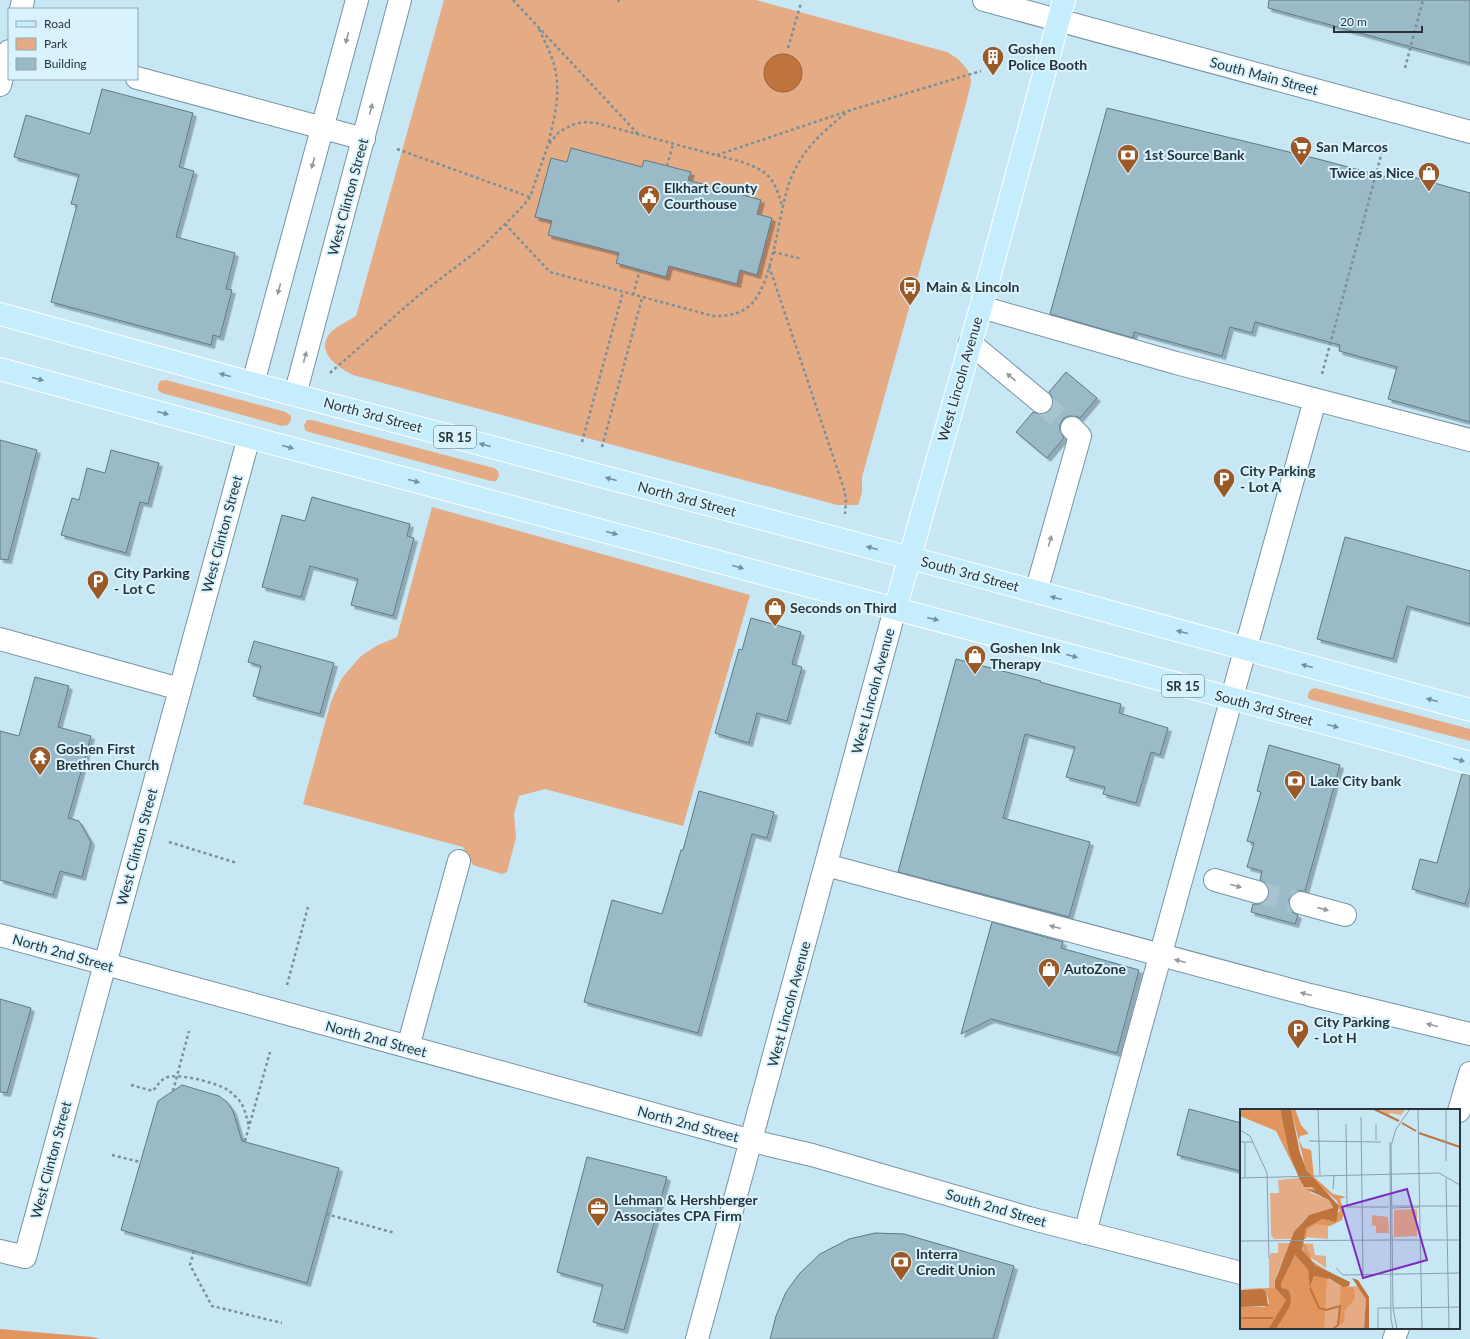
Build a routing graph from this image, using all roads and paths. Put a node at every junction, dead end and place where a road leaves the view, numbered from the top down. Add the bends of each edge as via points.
1 (357, 0) edge
2 (400, 0) edge
3 (513, 0) edge
4 (984, 0) edge
5 (1064, 0) edge
6 (1423, 0) edge
7 (801, 3) dead end
8 (1059, 21) junction
9 (539, 27) junction
10 (788, 48) dead end
11 (8, 55) edge
12 (1404, 68) dead end
13 (981, 71) dead end
14 (138, 78) edge
15 (0, 85) edge
16 (848, 111) junction
17 (323, 128) junction
18 (1470, 132) edge
19 (638, 134) junction
20 (364, 139) junction
21 (673, 144) junction
22 (548, 145) junction
23 (397, 149) dead end
24 (1382, 152) dead end
25 (715, 155) junction
26 (667, 166) dead end
27 (530, 197) junction
28 (782, 206) junction
29 (506, 224) junction
30 (773, 252) junction
31 (802, 259) dead end
32 (769, 266) junction
33 (640, 270) dead end
34 (623, 292) junction
35 (633, 295) junction
36 (642, 298) junction
37 (981, 307) junction
38 (0, 314) edge
39 (970, 343) junction
40 (0, 369) edge
41 (330, 372) dead end
42 (253, 383) junction
43 (295, 394) junction
44 (1315, 400) junction
45 (1041, 402) tunnel mouth
46 (1072, 428) tunnel mouth
47 (249, 437) junction
48 (1470, 440) edge
49 (582, 442) dead end
50 (602, 447) dead end
51 (845, 515) dead end
52 (910, 558) junction
53 (1036, 592) junction
54 (896, 609) junction
55 (0, 639) edge
56 (1246, 649) junction
57 (180, 688) junction
58 (1232, 699) junction
59 (1470, 710) edge
60 (1470, 763) edge
61 (170, 842) dead end
62 (459, 861) dead end
63 (237, 863) dead end
64 (826, 865) junction
65 (1215, 880) dead end
66 (1257, 892) tunnel mouth
67 (1301, 903) tunnel mouth
68 (308, 907) dead end
69 (1345, 915) dead end
70 (0, 935) edge
71 (1159, 955) junction
72 (104, 964) junction
73 (287, 985) dead end
74 (189, 1031) dead end
75 (1470, 1034) edge
76 (408, 1048) junction
77 (270, 1052) dead end
78 (1470, 1073) edge
79 (177, 1076) junction
80 (131, 1085) dead end
81 (173, 1091) dead end
82 (1460, 1109) edge
83 (249, 1126) junction
84 (752, 1141) junction
85 (245, 1142) dead end
86 (112, 1155) dead end
87 (140, 1162) dead end
88 (326, 1214) dead end
89 (395, 1233) dead end
90 (1085, 1233) junction
91 (0, 1250) edge
92 (194, 1251) dead end
93 (1240, 1273) edge
94 (282, 1323) dead end
95 (1398, 1329) edge
96 (697, 1339) edge
97 (1394, 1339) edge

1 -> 17 street
20 -> 2 street, West Clinton Street
3 - 9 path
4 - 8 street, South Main Street
5 - 8 main road, West Lincoln Avenue
6 - 12 path
7 - 10 path
8 - 18 street, South Main Street
8 - 37 main road, West Lincoln Avenue
9 - 19 path
9 - 22 path via 557,78 555,119
11 - 15 street
13 - 16 path
14 - 17 street
16 - 25 path
16 - 28 path via 811,144 801,157
17 - 20 street
17 -> 42 street
19 - 21 path
19 - 22 path via 596,122 583,122 559,132
43 -> 20 street, West Clinton Street
21 - 25 path
21 - 26 path
22 - 27 path
23 - 27 path
24 - 44 path
25 - 28 path via 757,168 768,175 776,187
27 - 29 path
28 - 30 path
29 - 34 path via 550,272
29 - 41 path via 481,248 413,300
30 - 31 path
30 - 32 path
32 - 36 path via 758,297 739,313 713,316
32 - 51 path via 844,489
33 - 35 path
34 - 35 path
34 - 49 path
35 - 36 path
36 - 50 path
37 - 39 main road, West Lincoln Avenue
37 - 44 street
42 -> 38 main road, North 3rd Street / SR 15
45 -> 39 street
39 - 52 main road, West Lincoln Avenue
40 -> 47 main road, SR 15
42 - 43 main road, North 3rd Street / SR 15
52 -> 43 main road, North 3rd Street / SR 15
44 - 48 street
44 - 56 street
53 -> 46 street via 1080,436
47 -> 54 main road, SR 15
47 - 57 street, West Clinton Street
52 - 53 main road, South 3rd Street / SR 15
52 - 54 main road, West Lincoln Avenue
56 -> 53 main road, South 3rd Street / SR 15
54 -> 58 main road, South 3rd Street / SR 15
54 - 64 street, West Lincoln Avenue
55 - 57 street
56 - 58 street
59 -> 56 main road, South 3rd Street / SR 15
57 - 72 street, West Clinton Street
58 -> 60 main road, South 3rd Street / SR 15
58 - 71 street
61 - 63 path
62 - 76 street
71 -> 64 street
64 - 84 street, West Lincoln Avenue
65 -> 66 street
67 -> 69 street
68 - 73 path
70 - 72 street, North 2nd Street
75 -> 71 street
71 - 90 street
72 - 76 street, North 2nd Street
72 - 91 street, West Clinton Street via 25,1257
74 - 79 path
76 - 84 street, North 2nd Street
77 - 83 path
78 - 82 street
79 - 80 path via 166,1077 153,1091
79 - 81 path
79 - 83 path via 216,1084 229,1090 244,1109
83 - 85 path
84 - 90 street, South 2nd Street via 812,1155
84 - 96 street, West Lincoln Avenue
86 - 87 path
88 - 89 path
90 - 93 street, South 2nd Street
92 - 94 path via 190,1265 212,1306
95 - 97 street

